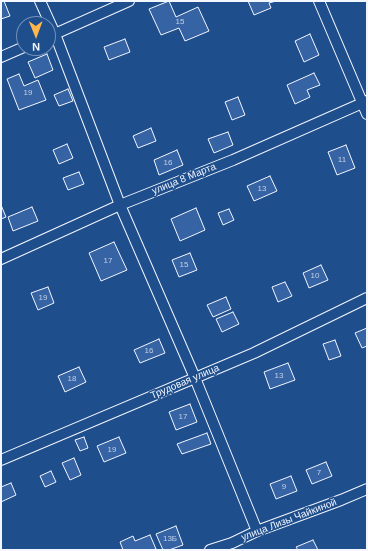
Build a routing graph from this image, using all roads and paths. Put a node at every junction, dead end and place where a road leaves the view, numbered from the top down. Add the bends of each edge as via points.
1 (40, 1) edge
2 (129, 1) edge
3 (319, 1) edge
4 (45, 16) edge
5 (56, 33) edge
6 (56, 45) edge
7 (16, 50) edge
8 (1, 57) edge
9 (364, 102) edge
10 (367, 114) edge
11 (120, 204) junction
12 (1, 259) edge
13 (367, 298) edge
14 (195, 378) junction
15 (1, 460) edge
16 (367, 489) edge
17 (256, 531) junction
18 (210, 550) edge

1 - 4 street
2 - 5 street
3 - 9 street
6 - 11 street
7 - 8 street
9 - 10 street
9 - 11 street, улица 8 Марта via 233,160
11 - 12 street, улица 8 Марта
11 - 14 street
13 - 14 street, Трудовая улица
14 - 15 street, Трудовая улица
14 - 17 street
16 - 17 street, улица Лизы Чайкиной
17 - 18 street, улица Лизы Чайкиной

